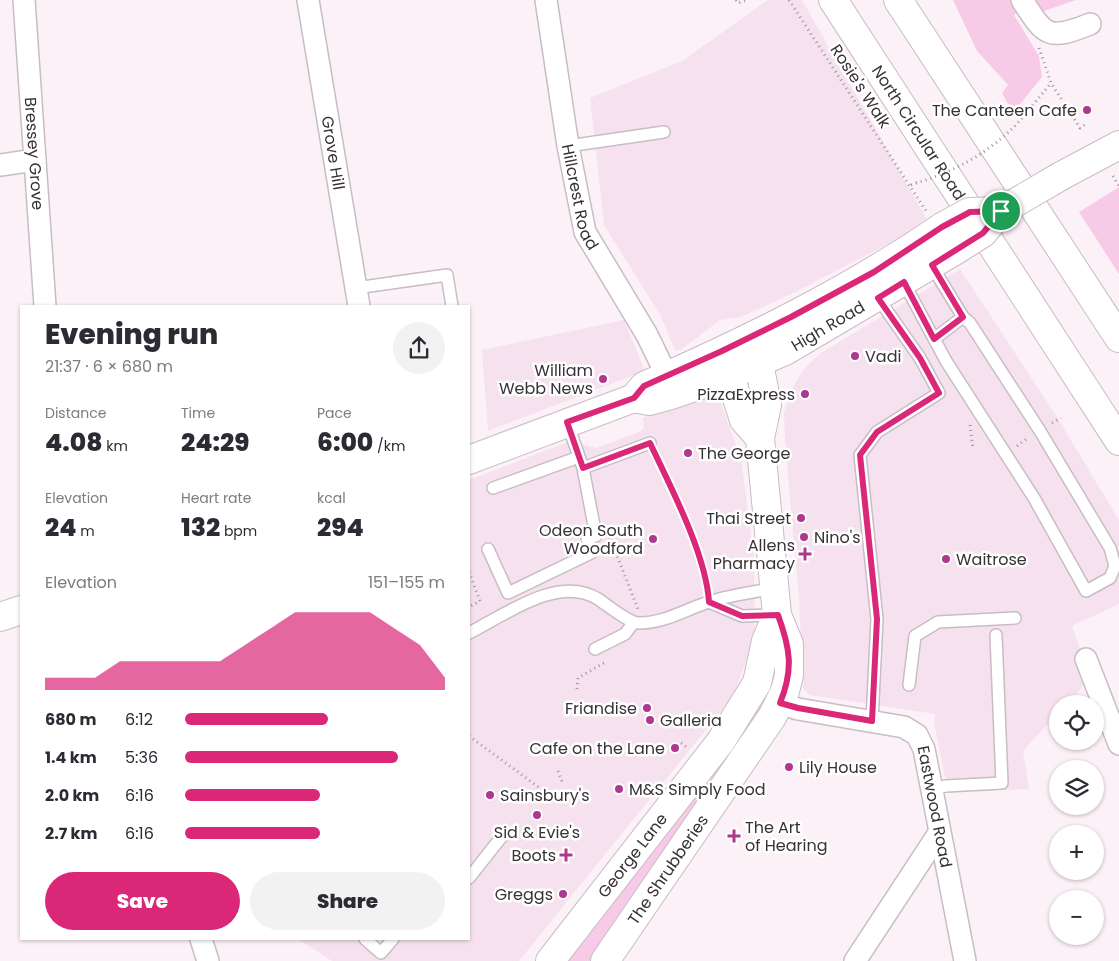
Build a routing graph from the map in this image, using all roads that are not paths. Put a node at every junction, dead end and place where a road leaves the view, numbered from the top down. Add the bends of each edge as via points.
1 (24, 0) edge
2 (308, 0) edge
3 (546, 0) edge
4 (833, 0) edge
5 (898, 0) edge
6 (1022, 0) edge
7 (1090, 24) dead end
8 (664, 132) dead end
9 (1119, 145) edge
10 (568, 146) junction
11 (35, 160) junction
12 (0, 165) edge
13 (1001, 211) junction
14 (925, 254) junction
15 (898, 271) junction
16 (357, 297) edge
17 (878, 298) junction
18 (44, 305) edge
19 (452, 305) edge
20 (963, 317) junction
21 (748, 338) junction
22 (1119, 338) edge
23 (934, 339) junction
24 (726, 363) junction
25 (759, 363) junction
26 (667, 376) junction
27 (634, 398) junction
28 (567, 422) junction
29 (760, 438) junction
30 (1119, 441) edge
31 (650, 443) road end
32 (470, 460) edge
33 (581, 462) junction
34 (493, 488) dead end
35 (488, 549) dead end
36 (776, 588) junction
37 (709, 602) junction
38 (20, 610) edge
39 (778, 615) junction
40 (0, 617) edge
41 (636, 618) junction
42 (1015, 618) dead end
43 (470, 632) edge
44 (996, 635) dead end
45 (595, 650) dead end
46 (1086, 659) dead end
47 (909, 686) dead end
48 (752, 692) junction
49 (780, 703) junction
50 (872, 721) junction
51 (1119, 744) edge
52 (931, 789) junction
53 (939, 833) junction
54 (503, 835) dead end
55 (470, 877) edge
56 (201, 940) edge
57 (365, 940) edge
58 (391, 940) edge
59 (553, 960) edge
60 (208, 961) edge
61 (605, 961) edge
62 (856, 961) edge
63 (965, 961) edge

1 - 11 street, Bressey Grove
2 - 16 street, Grove Hill
3 - 10 street, Hillcrest Road
4 - 30 main road, North Circular Road
5 - 22 main road
6 - 7 street via 1035,23 1047,32 1065,34
8 - 10 lane
9 - 13 main road, High Road, bridge
10 - 26 street, Hillcrest Road via 585,232 647,335
11 - 12 street
11 - 18 street, Bressey Grove
13 - 14 main road, High Road, bridge via 983,233 956,250
13 - 14 main road, High Road, bridge via 970,212 938,219
14 - 15 main road, High Road
14 - 20 lane
15 - 17 main road, High Road
15 - 21 main road, High Road via 867,276
15 - 23 lane
16 - 19 lane via 447,276
17 - 25 main road, High Road
17 - 50 lane via 920,358 939,393 877,432 860,455 877,619
20 - 23 lane
20 - 23 lane via 1040,431 1110,548 1115,566 1110,578 1086,591 1034,498
21 - 24 main road, High Road
21 - 25 main road, George Lane
24 - 25 main road, High Road
24 - 26 main road, High Road
24 - 27 main road, High Road via 649,401
24 - 29 main road via 744,420
25 - 29 main road, George Lane via 767,405
26 - 27 main road, High Road via 644,386
27 - 28 main road, High Road
28 - 32 main road, High Road
28 - 33 lane
29 - 36 main road, George Lane
31 - 33 lane
33 - 34 lane
33 - 35 lane via 596,536 588,538 591,553 508,592
36 - 37 lane
36 - 39 main road, George Lane
37 - 39 lane via 742,616
37 - 41 lane via 662,621 638,624
38 - 40 main road
39 - 48 main road, George Lane via 766,641 760,673
39 - 49 main road, George Lane via 788,644 789,675
41 - 43 lane via 593,596 574,590 558,590
41 - 45 lane via 625,634
42 - 47 lane via 938,622 915,636
44 - 52 lane via 1002,783
46 - 51 street
48 - 49 main road
48 - 59 main road, George Lane via 721,741
49 - 50 street, Eastwood Road
49 - 61 main road, The Shrubberies
50 - 52 street, Eastwood Road via 904,728 917,735 924,749
52 - 53 street, Eastwood Road
53 - 62 street
53 - 63 street, Eastwood Road
54 - 55 lane
56 - 60 street
57 - 58 lane via 381,953

